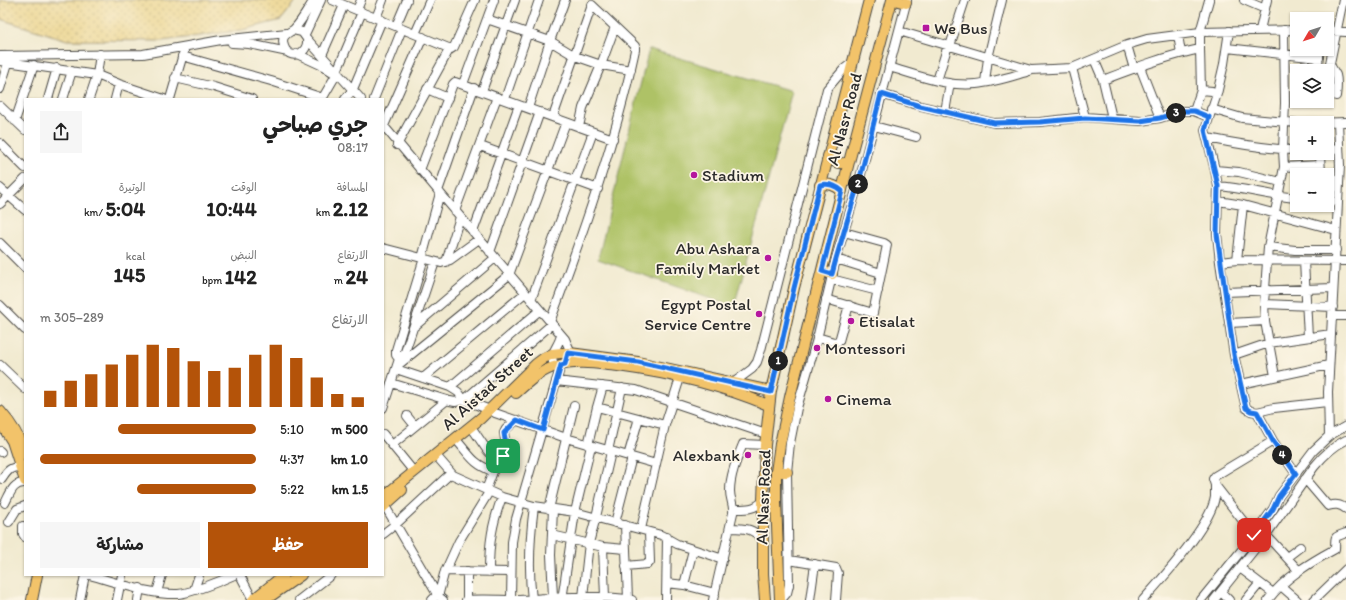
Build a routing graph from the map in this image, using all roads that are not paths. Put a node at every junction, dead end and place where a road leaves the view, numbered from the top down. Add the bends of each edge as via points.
1 (314, 0) edge
2 (321, 0) edge
3 (332, 0) edge
4 (361, 0) edge
5 (383, 0) edge
6 (407, 0) edge
7 (430, 0) edge
8 (475, 0) edge
9 (494, 0) edge
10 (515, 0) edge
11 (539, 0) edge
12 (565, 0) edge
13 (869, 0) edge
14 (893, 0) edge
15 (965, 0) edge
16 (1002, 0) edge
17 (1209, 0) edge
18 (1244, 0) edge
19 (1267, 0) edge
20 (1343, 0) edge
21 (906, 2) edge
22 (590, 3) edge
23 (344, 5) junction
24 (1265, 9) junction
25 (359, 11) junction
26 (379, 19) junction
27 (487, 19) junction
28 (506, 26) junction
29 (615, 27) junction
30 (399, 28) junction
31 (1260, 30) junction
32 (1284, 30) junction
33 (1290, 30) edge
34 (290, 31) junction
35 (898, 31) junction
36 (1200, 32) junction
37 (1229, 32) junction
38 (1334, 32) edge
39 (1337, 32) junction
40 (1346, 32) edge
41 (528, 33) junction
42 (1178, 35) junction
43 (306, 36) junction
44 (419, 36) junction
45 (550, 41) junction
46 (1128, 45) junction
47 (949, 46) junction
48 (450, 48) junction
49 (1227, 48) junction
50 (183, 49) junction
51 (1200, 50) junction
52 (288, 52) junction
53 (1181, 53) junction
54 (100, 54) junction
55 (297, 54) junction
56 (322, 55) junction
57 (1284, 55) junction
58 (0, 56) edge
59 (575, 56) junction
60 (988, 58) junction
61 (1319, 58) joint
62 (1094, 59) junction
63 (4, 62) edge
64 (852, 63) junction
65 (1318, 64) edge
66 (34, 65) junction
67 (601, 65) junction
68 (889, 67) junction
69 (57, 68) junction
70 (1072, 68) junction
71 (1137, 68) junction
72 (631, 70) junction
73 (1031, 70) junction
74 (72, 72) junction
75 (336, 73) junction
76 (97, 75) junction
77 (176, 78) junction
78 (1102, 80) junction
79 (937, 81) junction
80 (984, 82) junction
81 (950, 83) junction
82 (119, 84) junction
83 (463, 84) junction
84 (474, 88) junction
85 (0, 89) edge
86 (427, 89) junction
87 (352, 90) junction
88 (1200, 90) junction
89 (482, 91) junction
90 (881, 94) junction
91 (1217, 94) junction
92 (146, 96) edge
93 (1336, 96) dead end
94 (48, 98) edge
95 (63, 98) edge
96 (89, 98) edge
97 (114, 98) edge
98 (158, 98) edge
99 (170, 98) edge
100 (249, 98) edge
101 (323, 98) edge
102 (346, 98) edge
103 (357, 98) edge
104 (360, 98) edge
105 (374, 98) edge
106 (448, 98) junction
107 (501, 98) junction
108 (519, 105) junction
109 (0, 106) edge
110 (528, 108) junction
111 (1194, 111) junction
112 (540, 112) junction
113 (945, 112) junction
114 (1210, 113) junction
115 (553, 117) junction
116 (1085, 118) junction
117 (1112, 118) junction
118 (1160, 118) junction
119 (16, 121) junction
120 (566, 122) junction
121 (1285, 123) junction
122 (1290, 123) edge
123 (1342, 123) edge
124 (384, 124) edge
125 (874, 126) junction
126 (579, 127) junction
127 (384, 128) edge
128 (24, 129) edge
129 (593, 132) junction
130 (916, 137) dead end
131 (1208, 138) junction
132 (613, 139) junction
133 (0, 143) edge
134 (399, 145) junction
135 (480, 146) junction
136 (1334, 149) edge
137 (1339, 149) junction
138 (1283, 150) junction
139 (1290, 150) edge
140 (502, 153) junction
141 (828, 156) junction
142 (1320, 160) edge
143 (523, 161) junction
144 (849, 162) junction
145 (1320, 164) junction
146 (1343, 165) edge
147 (24, 167) edge
148 (1284, 167) junction
149 (1320, 168) edge
150 (420, 170) junction
151 (548, 170) junction
152 (1215, 170) junction
153 (1334, 179) edge
154 (1339, 179) junction
155 (24, 180) edge
156 (576, 180) junction
157 (1281, 182) junction
158 (820, 185) junction
159 (1218, 186) junction
160 (0, 188) edge
161 (598, 189) junction
162 (842, 191) junction
163 (439, 192) junction
164 (1342, 193) edge
165 (9, 195) junction
166 (1279, 197) junction
167 (1290, 198) edge
168 (1218, 201) junction
169 (1334, 202) edge
170 (1337, 202) junction
171 (0, 204) edge
172 (1243, 206) junction
173 (24, 209) edge
174 (458, 214) junction
175 (1275, 214) junction
176 (1336, 230) junction
177 (473, 232) junction
178 (844, 232) junction
179 (479, 239) junction
180 (0, 243) edge
181 (1268, 247) junction
182 (384, 248) edge
183 (1336, 250) junction
184 (493, 255) junction
185 (423, 258) junction
186 (836, 259) junction
187 (1237, 260) junction
188 (1268, 260) junction
189 (1304, 261) junction
190 (1335, 261) junction
191 (1346, 261) edge
192 (435, 262) junction
193 (446, 262) junction
194 (1220, 262) junction
195 (24, 267) edge
196 (881, 273) junction
197 (510, 275) junction
198 (829, 275) junction
199 (1333, 288) junction
200 (1306, 289) junction
201 (1266, 290) junction
202 (878, 291) junction
203 (1225, 292) junction
204 (525, 293) junction
205 (826, 299) junction
206 (531, 300) junction
207 (1264, 304) junction
208 (0, 305) edge
209 (849, 306) junction
210 (1307, 306) junction
211 (540, 310) junction
212 (1332, 311) junction
213 (1346, 316) edge
214 (1265, 321) junction
215 (551, 323) junction
216 (1230, 323) junction
217 (414, 326) junction
218 (24, 329) edge
219 (1331, 334) junction
220 (561, 335) junction
221 (817, 337) junction
222 (1308, 337) junction
223 (1269, 343) junction
224 (568, 353) junction
225 (552, 355) junction
226 (1234, 355) junction
227 (0, 365) edge
228 (397, 365) junction
229 (560, 365) junction
230 (1329, 365) junction
231 (1275, 376) junction
232 (423, 378) junction
233 (680, 378) junction
234 (556, 381) junction
235 (391, 383) junction
236 (733, 383) junction
237 (1241, 384) junction
238 (604, 386) junction
239 (450, 387) junction
240 (24, 388) edge
241 (622, 388) junction
242 (771, 392) junction
243 (447, 400) junction
244 (464, 400) junction
245 (1328, 402) junction
246 (672, 403) junction
247 (384, 405) edge
248 (768, 405) junction
249 (574, 406) dead end
250 (597, 407) junction
251 (0, 411) edge
252 (493, 411) junction
253 (617, 412) junction
254 (1257, 412) junction
255 (407, 416) dead end
256 (639, 418) junction
257 (517, 420) junction
258 (0, 422) edge
259 (665, 425) junction
260 (415, 426) junction
261 (1346, 426) edge
262 (543, 430) junction
263 (474, 431) junction
264 (766, 434) junction
265 (384, 435) edge
266 (1329, 436) junction
267 (566, 438) junction
268 (1346, 440) edge
269 (1273, 441) junction
270 (459, 442) junction
271 (392, 445) junction
272 (589, 445) junction
273 (765, 445) junction
274 (609, 451) junction
275 (24, 452) edge
276 (630, 457) junction
277 (439, 459) junction
278 (497, 461) junction
279 (656, 464) junction
280 (21, 467) junction
281 (414, 472) junction
282 (492, 472) junction
283 (776, 472) junction
284 (787, 472) junction
285 (451, 473) junction
286 (1296, 474) junction
287 (2, 478) dead end
288 (24, 478) edge
289 (1305, 479) junction
290 (24, 482) edge
291 (1214, 485) junction
292 (488, 491) junction
293 (502, 497) junction
294 (763, 501) junction
295 (520, 502) junction
296 (5, 503) dead end
297 (384, 503) edge
298 (24, 506) edge
299 (534, 506) junction
300 (551, 509) junction
301 (733, 509) junction
302 (1273, 509) junction
303 (1346, 509) edge
304 (576, 512) junction
305 (1280, 515) junction
306 (596, 517) junction
307 (9, 522) dead end
308 (616, 523) junction
309 (396, 524) junction
310 (23, 526) dead end
311 (625, 526) junction
312 (730, 528) junction
313 (645, 531) junction
314 (384, 533) edge
315 (1346, 533) edge
316 (24, 535) edge
317 (552, 535) junction
318 (1254, 535) junction
319 (1266, 535) junction
320 (667, 537) junction
321 (571, 539) junction
322 (762, 539) junction
323 (589, 543) junction
324 (604, 547) junction
325 (1300, 547) dead end
326 (625, 549) junction
327 (693, 550) junction
328 (762, 550) junction
329 (778, 551) junction
330 (1287, 558) junction
331 (723, 559) junction
332 (789, 560) junction
333 (814, 564) junction
334 (626, 566) junction
335 (1240, 568) junction
336 (1346, 569) edge
337 (446, 570) junction
338 (467, 571) junction
339 (1299, 571) junction
340 (489, 572) junction
341 (511, 572) junction
342 (778, 573) junction
343 (763, 574) junction
344 (30, 576) edge
345 (37, 576) edge
346 (85, 576) edge
347 (97, 576) edge
348 (162, 576) edge
349 (199, 576) edge
350 (231, 576) edge
351 (241, 576) edge
352 (279, 576) edge
353 (300, 576) edge
354 (330, 576) edge
355 (121, 579) edge
356 (667, 583) junction
357 (1260, 583) junction
358 (684, 585) junction
359 (1281, 586) junction
360 (140, 588) junction
361 (194, 590) junction
362 (158, 592) junction
363 (1221, 592) junction
364 (183, 596) edge
365 (714, 596) edge
366 (1271, 597) edge
367 (271, 598) edge
368 (554, 598) edge
369 (586, 598) edge
370 (609, 598) edge
371 (33, 599) edge
372 (436, 599) edge
373 (532, 599) edge
374 (80, 600) edge
375 (116, 600) edge
376 (138, 600) edge
377 (253, 600) edge
378 (299, 600) edge
379 (468, 600) edge
380 (500, 600) edge
381 (511, 600) edge
382 (515, 600) edge
383 (630, 600) edge
384 (666, 600) edge
385 (765, 600) edge
386 (780, 600) edge
387 (810, 600) edge
388 (836, 600) edge
389 (1143, 600) edge
390 (1201, 600) edge
391 (1214, 600) edge
392 (1229, 600) edge
393 (1246, 600) edge
394 (1297, 600) edge
395 (1314, 600) edge

1 - 34 street
2 - 43 street
3 - 23 street
4 - 25 street
5 - 26 street
6 - 30 street
7 - 44 street
8 - 48 street via 454,47
9 - 27 street
10 - 28 street
11 - 41 street
12 - 45 street
13 - 64 main road, Al Nasr Road
14 - 21 main road
14 - 144 main road, Al Nasr Road
15 - 47 street
16 - 60 street
17 - 36 street
18 - 24 street
19 - 24 street
20 - 39 street
21 - 35 street
22 - 29 street
22 - 59 street
23 - 25 street
23 - 56 street
24 - 31 street
25 - 26 street
25 - 75 street
26 - 30 street
26 - 87 street
27 - 28 street
27 - 83 street
28 - 41 street
28 - 89 street
29 - 67 street
29 - 72 street via 634,46
30 - 44 street
30 - 105 street
31 - 32 street
31 - 37 street
32 - 33 street
32 - 57 street
34 - 43 street via 299,30
34 - 50 street via 221,40
34 - 52 street via 283,44
35 - 47 street
35 - 68 street
36 - 37 street
36 - 42 street
36 - 51 street
37 - 49 street
38 - 39 street
39 - 40 street
39 - 93 street via 1330,63 1337,80
41 - 45 street
41 - 107 street
42 - 46 street
42 - 53 street
43 - 55 street via 306,47 303,52
43 - 56 street
44 - 48 street
44 - 124 street
45 - 59 street
45 - 110 street
46 - 62 street
46 - 71 street
47 - 60 street
47 - 79 street
48 - 86 street
49 - 57 street
49 - 91 street
50 - 52 street via 234,43
50 - 54 street via 143,54
50 - 77 street
50 - 101 street
51 - 53 street
51 - 88 street
52 - 55 street
53 - 71 street
54 - 58 street
54 - 76 street
55 - 75 street
56 - 75 street
57 - 61 street
57 - 121 street
59 - 67 street
59 - 115 street
60 - 73 street
60 - 80 street
61 - 65 street
62 - 70 street
62 - 78 street
63 - 66 street
63 - 85 street
64 - 141 main road, Al Nasr Road
64 - 236 street via 827,89 757,362 745,376
66 - 69 street
66 - 119 street
67 - 72 street
67 - 126 street via 583,108
68 - 79 street
68 - 90 street
69 - 74 street
69 - 94 street
70 - 73 street
70 - 116 street
71 - 78 street
71 - 118 street
72 - 132 street
73 - 80 street
74 - 76 street
74 - 95 street
75 - 87 street
75 - 101 street
76 - 82 street
76 - 96 street
77 - 99 street
77 - 100 street
78 - 117 street
79 - 81 street
80 - 81 street
81 - 113 street
82 - 92 street
82 - 97 street
83 - 84 street
83 - 106 street via 453,83
84 - 89 street
84 - 163 street
86 - 106 street
86 - 134 street
87 - 102 street
87 - 103 street
87 - 104 street
88 - 91 street
88 - 111 street
89 - 107 street
90 - 113 street
90 - 125 street
91 - 114 street
92 - 98 street
106 - 150 street
107 - 108 street
107 - 135 street
108 - 110 street
108 - 140 street
109 - 119 street
110 - 112 street
111 - 114 street
111 - 118 street via 1183,111
112 - 115 street
112 - 143 street
113 - 116 street via 994,123
114 - 121 street
114 - 131 street via 1205,130
115 - 120 street
116 - 117 street
117 - 118 street via 1140,121
119 - 128 street
120 - 126 street
120 - 151 street
121 - 122 street
121 - 138 street
123 - 137 street
125 - 130 street
125 - 178 street
126 - 129 street
127 - 134 street
129 - 132 street
129 - 156 street
131 - 138 street
131 - 152 street
132 - 161 street
133 - 147 street
134 - 150 street
135 - 140 street
135 - 174 street
136 - 137 street
137 - 146 street
138 - 139 street
138 - 148 street
140 - 143 street
140 - 177 street
141 - 144 main road via 835,162
141 - 158 main road, Al Nasr Road
142 - 145 street
143 - 151 street
143 - 184 street
144 - 162 main road, Al Nasr Road
145 - 148 street
145 - 149 street
146 - 154 street
148 - 157 street
150 - 163 street
151 - 156 street
151 - 197 street
152 - 157 street via 1239,172
152 - 159 street
153 - 154 street
154 - 164 street
155 - 165 street
156 - 161 street
156 - 206 street
157 - 166 street
158 - 162 main road via 834,186
158 - 242 main road, Al Nasr Road
159 - 166 street
159 - 168 street
160 - 165 street
161 - 215 street
162 - 198 main road, Al Nasr Road
163 - 174 street
163 - 185 street
164 - 170 street
165 - 171 street
165 - 173 street
166 - 167 street
166 - 175 street
168 - 172 street
168 - 194 street via 1217,234
169 - 170 street
170 - 176 street
172 - 175 street
172 - 187 street
174 - 177 street
174 - 193 street
175 - 176 street
175 - 181 street
176 - 183 street
177 - 179 street
178 - 186 street
178 - 196 street via 886,244
179 - 184 street
179 - 193 street
180 - 195 street
181 - 183 street
181 - 188 street
182 - 185 street
183 - 190 street
184 - 197 street
184 - 217 street
185 - 192 street
185 - 228 street via 396,350
186 - 196 street
186 - 198 street
187 - 188 street
187 - 194 street
188 - 189 street
188 - 201 street
189 - 190 street
189 - 200 street
190 - 191 street
190 - 199 street
192 - 193 street
192 - 217 street
194 - 203 street
196 - 202 street
197 - 204 street
197 - 228 street
198 - 202 street
198 - 205 street
198 - 283 main road, Al Nasr Road via 790,397
199 - 200 street
199 - 212 street
200 - 201 street
200 - 210 street
201 - 203 street
201 - 207 street
202 - 209 street via 873,313
203 - 216 street
204 - 206 street
204 - 232 street
205 - 209 street
205 - 221 street
206 - 211 street
207 - 210 street
207 - 214 street
208 - 218 street
209 - 221 street via 840,341 834,342
210 - 212 street
210 - 222 street
211 - 215 street
211 - 239 street
212 - 213 street
212 - 219 street
214 - 216 street
214 - 223 street
215 - 220 street
215 - 244 street
216 - 226 street
217 - 228 street via 404,354
219 - 222 street
219 - 230 street
220 - 224 street via 568,344
220 - 225 street
221 - 284 street via 796,415
222 - 223 street
223 - 226 street
223 - 231 street
224 - 225 main road, Al Aistad Street
224 - 229 street
224 - 236 main road, Al Aistad Street via 638,362
225 - 229 street via 552,361
225 - 252 main road, Al Aistad Street via 536,364
226 - 237 street
227 - 240 street
228 - 232 street
228 - 235 street
229 - 233 main road, Al Aistad Street via 609,365
229 - 234 street
229 - 252 main road, Al Aistad Street via 542,372
230 - 231 street
230 - 245 street
231 - 237 street
232 - 239 street
233 - 246 street
233 - 248 main road, Al Aistad Street via 730,391
234 - 238 street
234 - 262 street
235 - 243 street
235 - 247 street
236 - 242 main road, Al Aistad Street
237 - 254 street via 1246,408
238 - 241 street
238 - 250 street
239 - 244 street
241 - 246 street via 636,390
241 - 253 street
242 - 248 main road, Al Nasr Road
243 - 244 street
243 - 260 street
244 - 252 street
245 - 254 street
245 - 266 street
246 - 259 street
246 - 264 street
248 - 264 main road, Al Nasr Road
249 - 267 street
250 - 253 street
250 - 272 street
251 - 275 main road via 13,427
252 - 257 street
252 - 263 main road, Al Aistad Street
252 - 281 main road, Al Aistad Street
253 - 256 street
253 - 274 street
254 - 269 street
255 - 260 street
256 - 259 street
256 - 276 street
257 - 262 street
257 - 278 street via 504,433 507,451
258 - 280 main road via 12,441
259 - 279 street
260 - 271 street
261 - 266 street
262 - 267 street
262 - 295 street
263 - 270 main road, Al Aistad Street
263 - 278 street
264 - 273 main road, Al Nasr Road
265 - 271 street
266 - 286 street via 1313,451
267 - 272 street
267 - 300 street
268 - 289 street via 1323,457
269 - 286 street
269 - 291 street via 1215,476
270 - 277 main road, Al Aistad Street
270 - 282 street via 478,465
271 - 281 street
272 - 274 street
272 - 304 street
273 - 294 main road, Al Nasr Road
273 - 301 street via 743,444 730,482
274 - 276 street
274 - 306 street
276 - 279 street
276 - 308 street
277 - 285 street
277 - 297 main road, Al Aistad Street
278 - 282 street
279 - 313 street
280 - 287 street via 10,469
280 - 288 main road
281 - 297 main road, Al Aistad Street
282 - 292 street
283 - 284 main road
283 - 329 main road, Al Nasr Road
284 - 332 street
285 - 292 street
285 - 309 street
286 - 302 street via 1279,496
289 - 303 street via 1328,506 1335,504
289 - 305 street
290 - 296 street via 15,486
291 - 318 street
291 - 389 street via 1215,498 1203,526
292 - 293 street
292 - 337 street via 459,540
293 - 295 street
293 - 340 street via 490,537
294 - 301 street via 750,509
294 - 322 main road, Al Nasr Road
295 - 299 street
295 - 341 street via 514,530
297 - 309 street
298 - 307 street via 17,509
299 - 300 street
299 - 373 street via 530,545
300 - 304 street
300 - 317 street
301 - 312 street
302 - 305 street
302 - 318 street
304 - 306 street
304 - 321 street
305 - 319 street
306 - 308 street
306 - 323 street
308 - 311 street
309 - 314 street
309 - 372 street
310 - 316 street
311 - 313 street
311 - 326 street
312 - 322 street via 749,529
312 - 331 street
313 - 320 street
313 - 334 street via 650,562
315 - 339 street via 1335,538 1334,549
317 - 321 street
317 - 368 street
318 - 390 street
319 - 330 street
319 - 335 street
320 - 327 street
320 - 356 street
321 - 323 street
321 - 368 street
322 - 328 main road, Al Nasr Road
323 - 324 street
323 - 369 street
324 - 326 street
324 - 370 street
325 - 330 street
326 - 334 street
327 - 331 street
327 - 358 street
328 - 329 main road via 770,554
328 - 343 main road, Al Nasr Road
329 - 342 main road, Al Nasr Road
330 - 339 street
331 - 365 street
332 - 333 street
332 - 386 street via 789,585 787,593
333 - 387 street
333 - 388 street via 838,570
334 - 383 street
335 - 357 street
335 - 363 street
336 - 395 street
337 - 338 street
337 - 372 street
338 - 340 street
338 - 379 street
339 - 359 street
340 - 341 street
341 - 381 street
342 - 343 main road via 772,568 766,569
342 - 386 main road, Al Nasr Road
343 - 385 main road, Al Nasr Road
344 - 371 main road
345 - 371 main road
346 - 374 street
347 - 355 street
348 - 362 street
349 - 361 street
350 - 361 street
351 - 377 street
352 - 377 main road
353 - 367 main road
354 - 378 street
355 - 360 street
355 - 375 street
356 - 358 street
356 - 384 street
357 - 366 street
357 - 393 street
358 - 365 street
359 - 366 street
359 - 394 street
360 - 362 street
360 - 376 street
361 - 364 street
362 - 364 street
363 - 391 street
363 - 392 street
368 - 369 street
368 - 373 street
369 - 370 street
370 - 383 street
373 - 382 street
379 - 380 street
380 - 381 street
381 - 382 street

